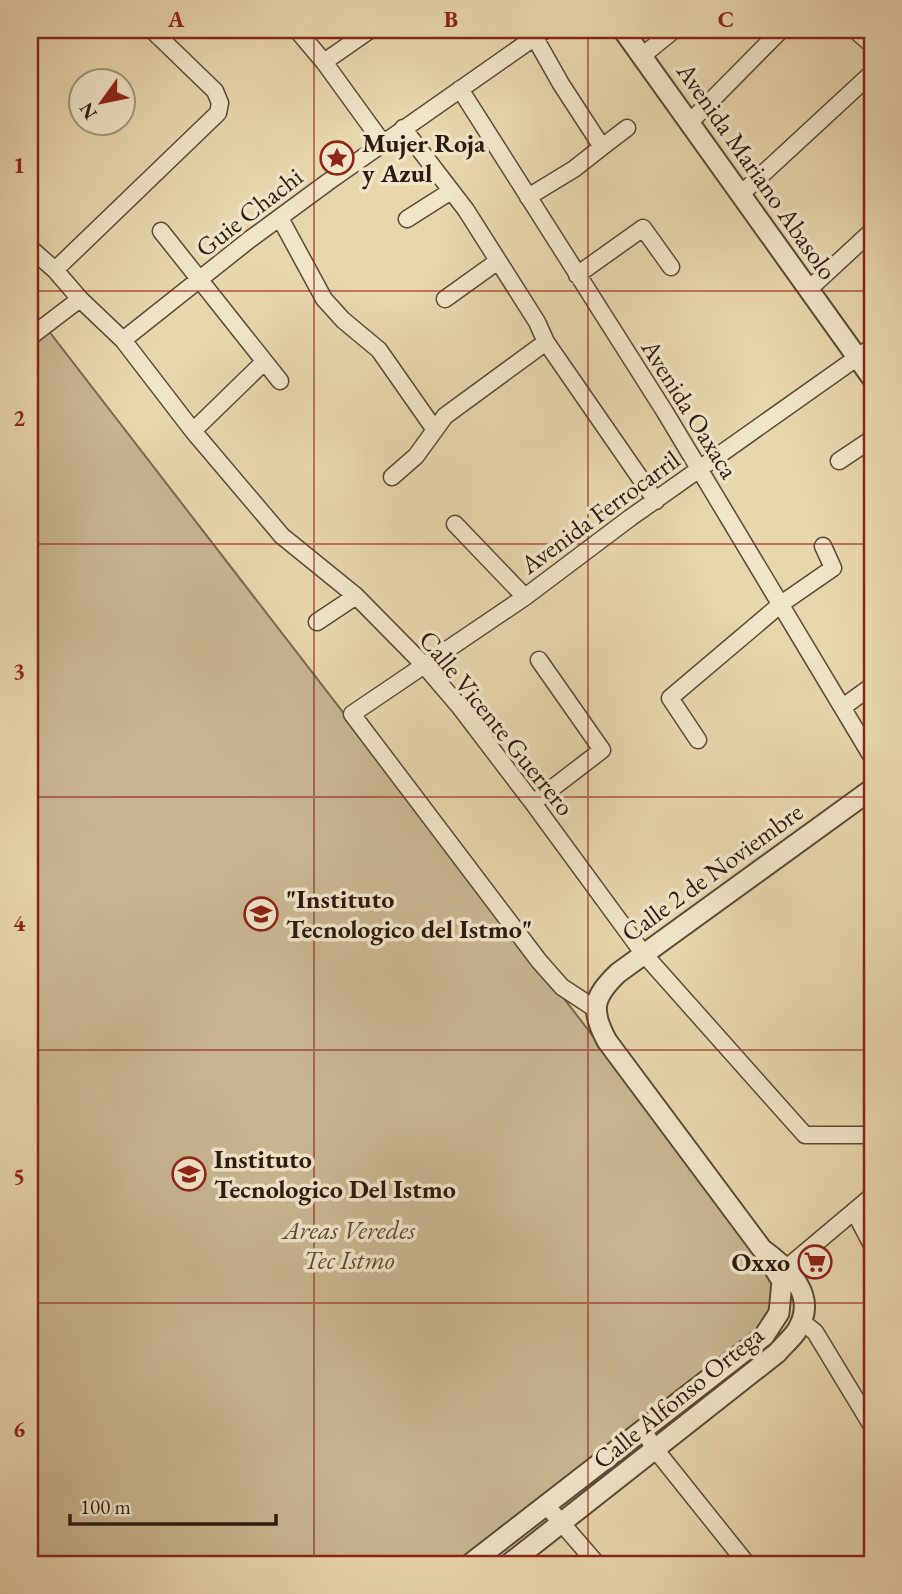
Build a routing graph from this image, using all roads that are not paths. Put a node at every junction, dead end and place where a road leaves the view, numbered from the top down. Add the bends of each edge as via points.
1 (152, 30) edge
2 (297, 30) edge
3 (370, 30) edge
4 (623, 30) edge
5 (674, 30) edge
6 (781, 30) edge
7 (855, 30) edge
8 (540, 34) edge
9 (872, 45) edge
10 (642, 56) junction
11 (324, 62) junction
12 (872, 73) edge
13 (460, 89) junction
14 (690, 123) junction
15 (403, 128) junction
16 (627, 128) dead end
17 (382, 142) junction
18 (602, 147) junction
19 (451, 191) junction
20 (741, 194) junction
21 (528, 197) junction
22 (280, 218) junction
23 (407, 219) dead end
24 (161, 231) dead end
25 (872, 231) edge
26 (31, 252) edge
27 (498, 261) junction
28 (671, 267) dead end
29 (55, 270) junction
30 (578, 275) junction
31 (200, 280) junction
32 (808, 290) junction
33 (80, 299) junction
34 (445, 299) dead end
35 (30, 337) edge
36 (123, 340) junction
37 (546, 342) junction
38 (865, 352) edge
39 (264, 362) junction
40 (872, 378) edge
41 (281, 382) dead end
42 (435, 430) junction
43 (193, 431) junction
44 (872, 439) edge
45 (839, 461) dead end
46 (700, 471) junction
47 (392, 477) dead end
48 (656, 501) junction
49 (455, 524) dead end
50 (822, 546) dead end
51 (356, 596) junction
52 (525, 597) junction
53 (781, 604) junction
54 (317, 622) dead end
55 (539, 660) dead end
56 (424, 666) junction
57 (872, 686) edge
58 (843, 707) junction
59 (698, 740) dead end
60 (872, 757) edge
61 (872, 789) edge
62 (533, 803) junction
63 (643, 953) junction
64 (594, 1008) junction
65 (872, 1135) edge
66 (872, 1196) edge
67 (854, 1211) junction
68 (872, 1245) edge
69 (783, 1271) junction
70 (801, 1321) junction
71 (872, 1426) edge
72 (643, 1430) junction
73 (655, 1449) junction
74 (546, 1505) junction
75 (562, 1524) junction
76 (470, 1564) edge
77 (509, 1564) edge
78 (597, 1564) edge
79 (747, 1564) edge

1 - 29 street via 215,91 218,113
2 - 11 street
3 - 11 street
4 - 10 street, Avenida Mariano Abasolo
5 - 10 street
6 - 14 street
7 - 9 street
8 - 13 street, Guie Chachi
8 - 18 street via 561,84
10 - 14 street, Avenida Mariano Abasolo
11 - 17 street
12 - 20 street
13 - 15 street, Guie Chachi
13 - 21 street, Avenida Oaxaca
14 - 20 street, Avenida Mariano Abasolo
15 - 17 street, Guie Chachi
15 - 19 street
16 - 18 street
17 - 22 street, Guie Chachi
18 - 21 street
19 - 23 street
19 - 27 street
20 - 32 street, Avenida Mariano Abasolo
21 - 30 street, Avenida Oaxaca
22 - 31 street, Guie Chachi
22 - 42 street via 324,299 379,350
24 - 31 street
25 - 32 street
26 - 29 street, Calle Vicente Guerrero
27 - 34 street
27 - 37 street
28 - 30 street via 643,228
29 - 33 street, Calle Vicente Guerrero
30 - 46 street, Avenida Oaxaca
31 - 36 street, Guie Chachi
31 - 39 street
32 - 38 street, Avenida Mariano Abasolo
33 - 35 street
33 - 36 street, Calle Vicente Guerrero
36 - 43 street, Calle Vicente Guerrero
37 - 42 street via 444,416
37 - 48 street
38 - 40 street, Avenida Mariano Abasolo
38 - 46 street, Avenida Ferrocarril
39 - 41 street
39 - 43 street
42 - 47 street
43 - 51 street, Calle Vicente Guerrero via 282,536
44 - 45 street
46 - 48 street, Avenida Ferrocarril
46 - 53 street, Avenida Oaxaca
48 - 52 street, Avenida Ferrocarril
49 - 52 street
50 - 53 street via 833,568
51 - 54 street
51 - 56 street, Calle Vicente Guerrero
52 - 56 street, Avenida Ferrocarril
53 - 58 street, Avenida Oaxaca
53 - 59 street via 670,698
55 - 62 street via 602,750
56 - 62 street, Calle Vicente Guerrero
56 - 64 street, Avenida Ferrocarril via 352,714 539,961 562,987
57 - 58 street
58 - 60 street, Avenida Oaxaca
61 - 63 street, Calle 2 de Noviembre
62 - 63 street, Calle Vicente Guerrero
63 - 64 street, Calle 2 de Noviembre via 604,986
63 - 65 street, Calle Vicente Guerrero via 806,1135
64 - 69 street, Calle Alfonso Ortega via 607,1041
66 - 67 street
67 - 68 street
67 - 69 street
69 - 70 street, Calle Alfonso Ortega via 800,1284
69 - 72 street via 779,1313 764,1336
70 - 71 street via 815,1332
70 - 73 street, Calle Alfonso Ortega via 777,1353
72 - 73 street
72 - 74 street
73 - 75 street, Calle Alfonso Ortega
73 - 79 street
74 - 75 street
74 - 76 street
75 - 77 street, Calle Alfonso Ortega
75 - 78 street

